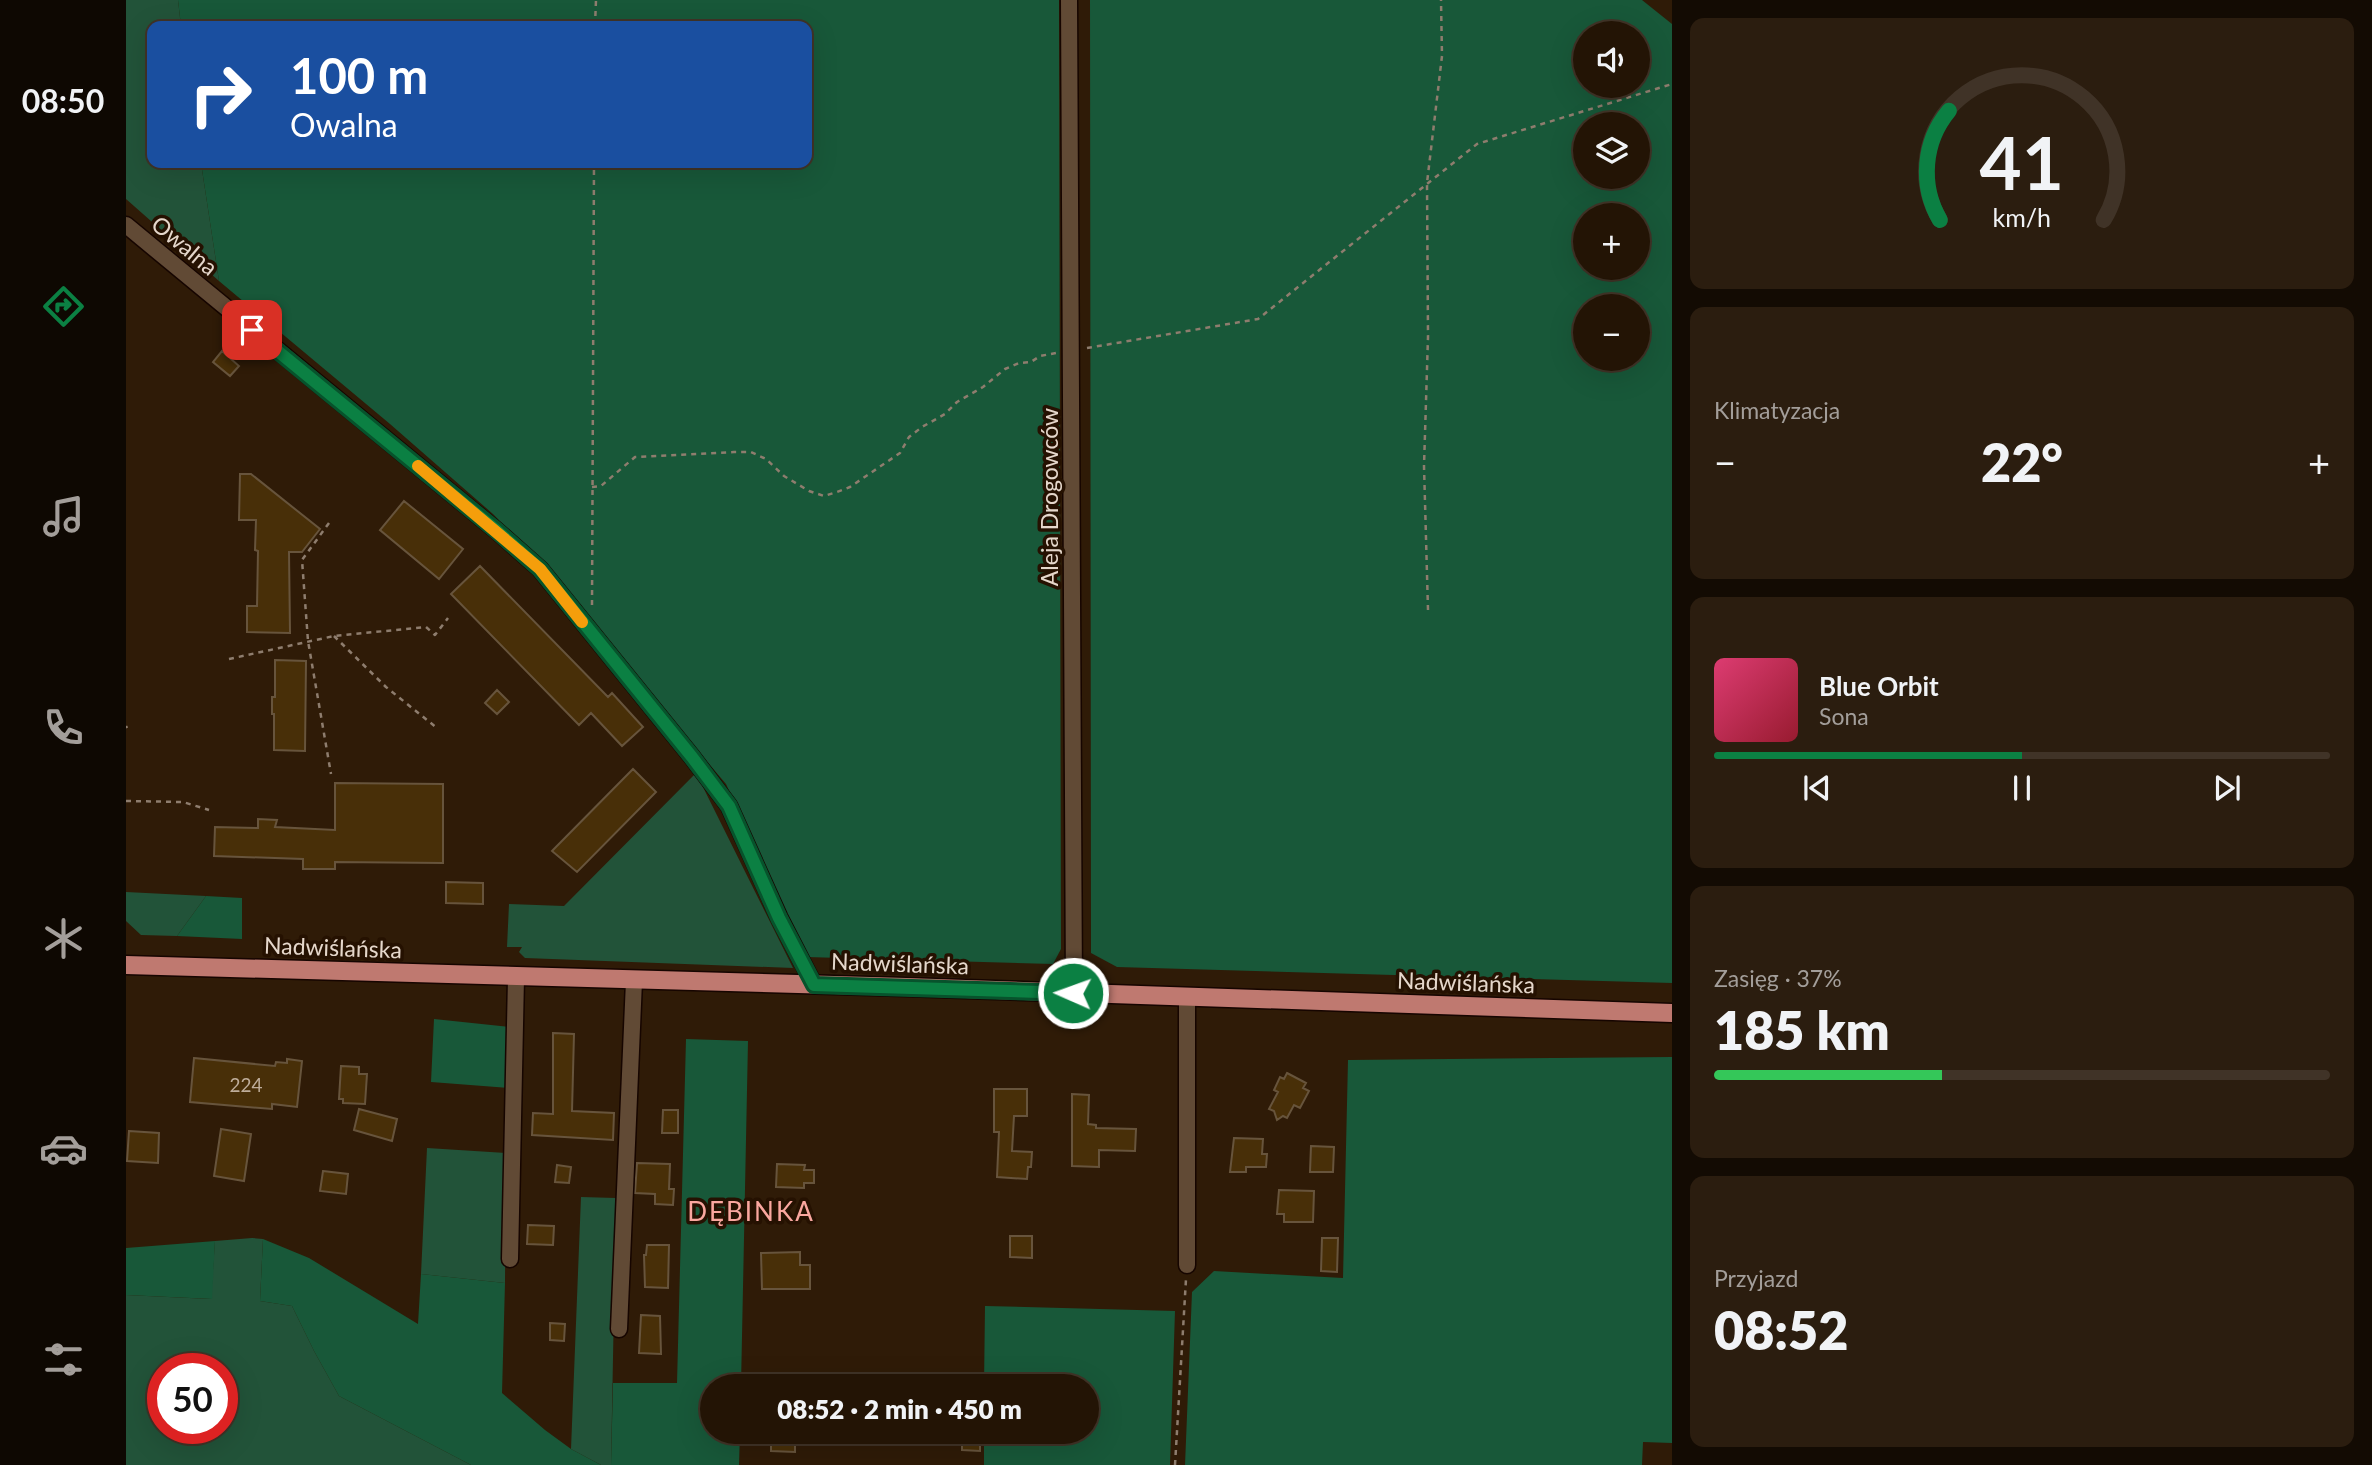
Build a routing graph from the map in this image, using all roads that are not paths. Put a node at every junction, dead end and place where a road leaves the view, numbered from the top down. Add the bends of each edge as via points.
1 (1069, 0) edge
2 (126, 225) edge
3 (126, 965) edge
4 (516, 978) junction
5 (634, 981) junction
6 (814, 985) junction
7 (1073, 993) junction
8 (1188, 997) junction
9 (1672, 1013) edge
10 (510, 1259) dead end
11 (1187, 1265) road end
12 (619, 1329) dead end

1 - 7 street, Aleja Drogowców
2 - 6 street, Owalna via 540,569 729,806
3 - 4 main road, Nadwiślańska
4 - 5 main road, Nadwiślańska
4 - 10 street
5 - 6 main road, Nadwiślańska
5 - 12 street
6 - 7 main road, Nadwiślańska
7 - 8 main road, Nadwiślańska
8 - 9 main road, Nadwiślańska
8 - 11 street

